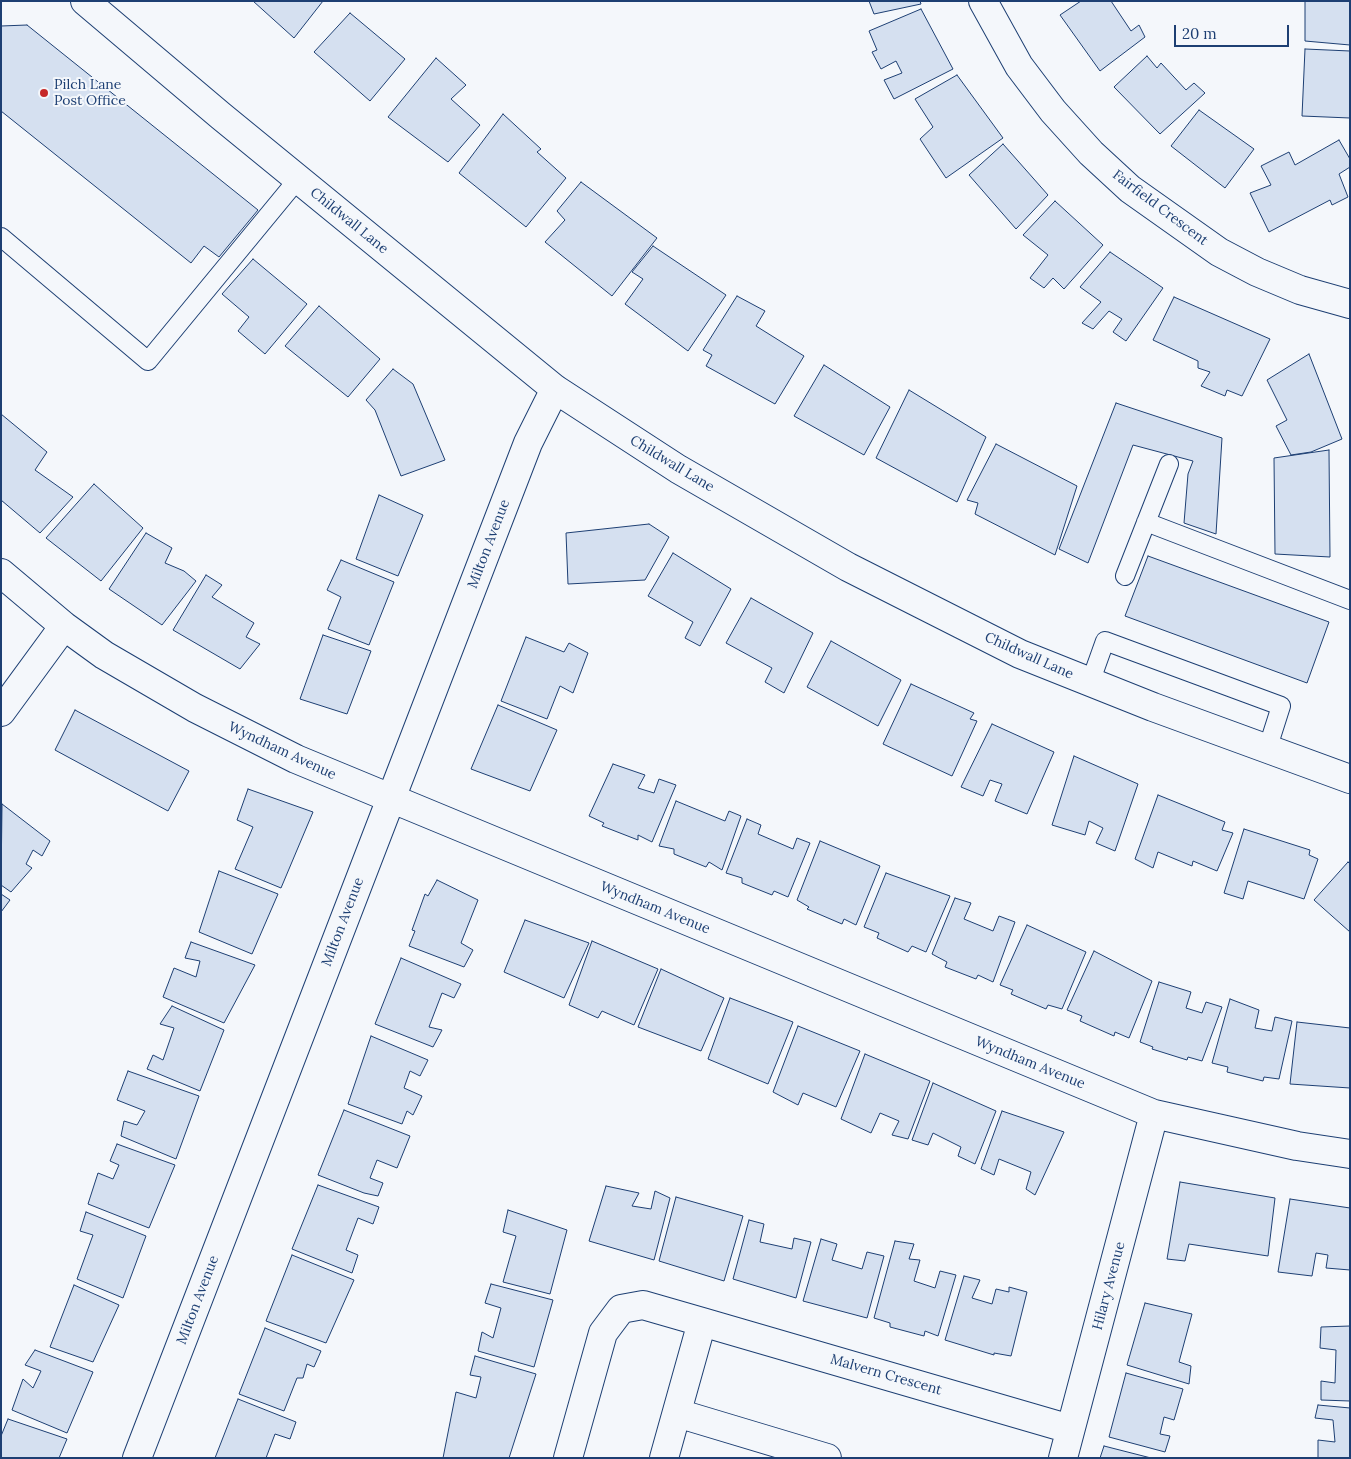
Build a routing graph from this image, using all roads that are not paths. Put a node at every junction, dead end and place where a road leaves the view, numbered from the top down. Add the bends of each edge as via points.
1 (85, 1) edge
2 (982, 1) edge
3 (298, 179) junction
4 (1, 237) edge
5 (1350, 304) edge
6 (555, 389) junction
7 (1169, 464) dead end
8 (1146, 522) junction
9 (1, 573) edge
10 (1124, 576) dead end
11 (1350, 600) edge
12 (64, 626) junction
13 (1090, 683) junction
14 (1, 712) edge
15 (1267, 750) junction
16 (1350, 779) edge
17 (391, 799) junction
18 (1154, 1114) junction
19 (1350, 1154) edge
20 (702, 1322) junction
21 (677, 1413) junction
22 (1070, 1429) junction
23 (137, 1458) edge
24 (568, 1458) edge
25 (664, 1458) edge
26 (827, 1458) edge
27 (1063, 1458) edge

1 - 3 street, Childwall Lane
2 - 5 street, Fairfield Crescent via 1019,66 1054,111 1091,154 1130,190 1211,247 1249,268 1300,290
3 - 4 lane via 148,361
3 - 6 street, Childwall Lane
6 - 13 street, Childwall Lane via 678,469 848,568 1020,654
6 - 17 street, Milton Avenue via 528,443
7 - 8 lane
8 - 10 lane
8 - 11 lane
9 - 12 street, Wyndham Avenue
12 - 14 street
12 - 17 street, Wyndham Avenue via 104,655 204,713 296,759
13 - 15 street, Childwall Lane
13 - 15 lane via 1105,641 1281,706
15 - 16 street, Childwall Lane
17 - 18 street, Wyndham Avenue
17 - 23 street, Milton Avenue
18 - 19 street, Wyndham Avenue via 1297,1146
18 - 22 street, Hilary Avenue
20 - 21 street
20 - 22 street, Malvern Crescent
20 - 24 street, Malvern Crescent via 643,1305 621,1309 602,1333
21 - 25 street
21 - 26 street
22 - 27 street, Hilary Avenue

